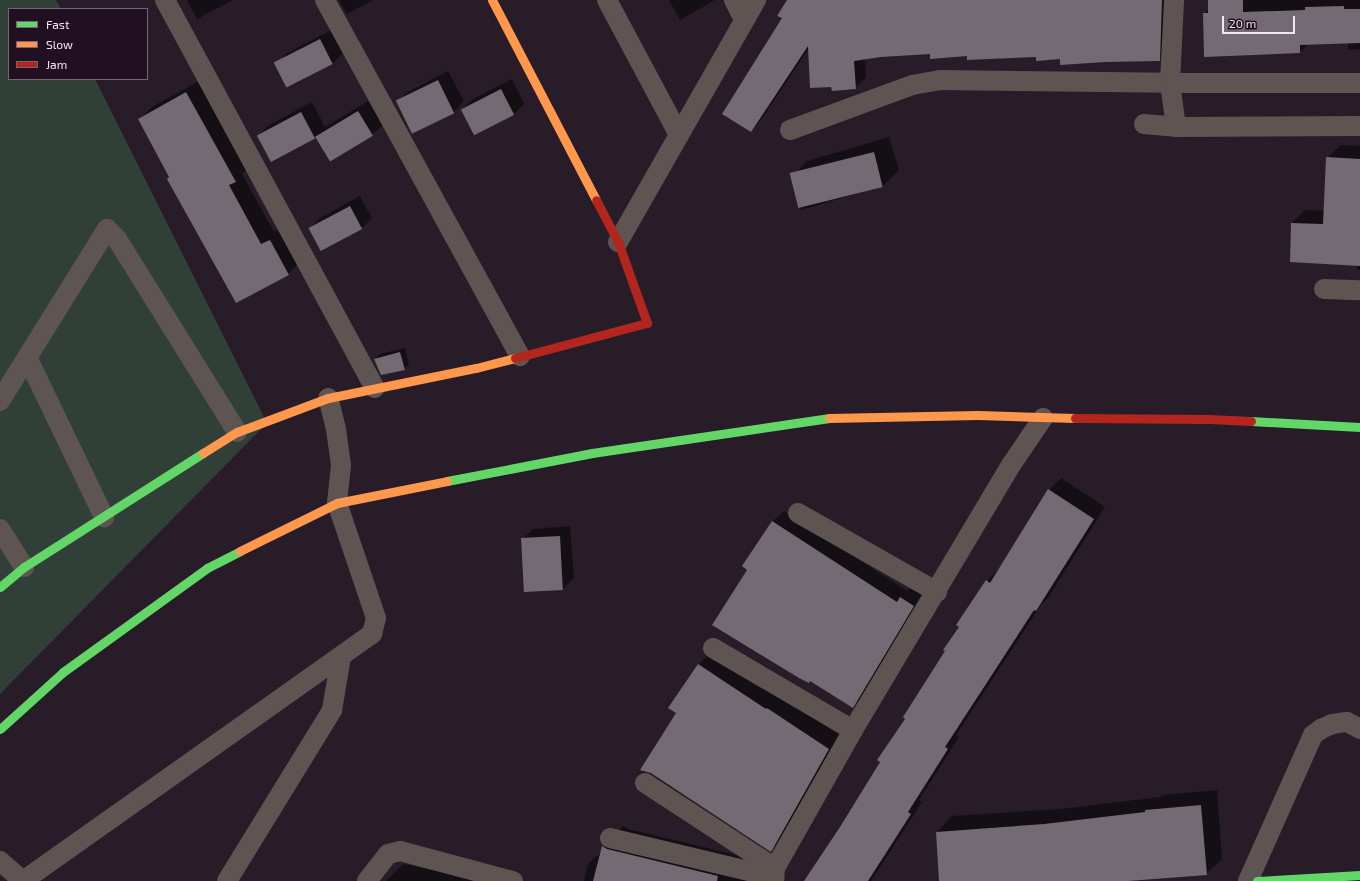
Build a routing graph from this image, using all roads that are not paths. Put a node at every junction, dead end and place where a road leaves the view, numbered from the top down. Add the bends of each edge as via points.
1 (165, 0) edge
2 (325, 0) edge
3 (492, 0) edge
4 (607, 0) edge
5 (734, 0) edge
6 (756, 0) edge
7 (1174, 0) edge
8 (744, 20) junction
9 (1170, 83) junction
10 (1360, 83) edge
11 (1144, 124) dead end
12 (1360, 126) edge
13 (1176, 127) junction
14 (790, 130) dead end
15 (679, 135) junction
16 (618, 242) junction
17 (1324, 289) dead end
18 (1360, 290) edge
19 (520, 356) junction
20 (28, 357) junction
21 (375, 388) junction
22 (328, 398) junction
23 (0, 401) edge
24 (1043, 418) junction
25 (1360, 427) edge
26 (237, 432) junction
27 (337, 503) junction
28 (798, 513) dead end
29 (104, 516) junction
30 (0, 528) edge
31 (24, 567) junction
32 (0, 587) edge
33 (937, 592) junction
34 (714, 648) dead end
35 (341, 657) junction
36 (0, 729) edge
37 (1360, 729) edge
38 (853, 730) junction
39 (645, 783) dead end
40 (610, 838) dead end
41 (0, 861) edge
42 (1360, 874) edge
43 (774, 875) edge
44 (23, 881) edge
45 (227, 881) edge
46 (367, 881) edge
47 (513, 881) edge
48 (1248, 881) edge
49 (1257, 881) edge

1 - 21 street
2 - 19 street
3 - 16 street
4 - 15 street
5 - 8 street
6 - 8 street
7 - 9 street
8 - 15 street
9 - 10 street
9 - 13 street
9 - 14 street via 940,80 912,85
11 - 13 street
12 - 13 street
15 - 16 street
16 - 19 street via 647,323
17 - 18 street
19 - 21 street via 476,368
20 - 23 street
20 - 26 street via 106,229 117,239
20 - 29 street
21 - 22 street
22 - 26 street
22 - 27 street via 341,465
24 - 25 street via 1209,419
24 - 27 street via 978,415 828,418 592,453
24 - 33 street via 1011,465
26 - 29 street
27 - 35 street via 376,618 372,634
27 - 36 street via 207,568 64,672
28 - 33 street
29 - 31 street
30 - 31 street
31 - 32 street
33 - 38 street
34 - 38 street
35 - 44 street
35 - 45 street via 332,710
37 - 48 street via 1347,722 1332,724 1314,735
38 - 43 street
39 - 43 street
40 - 43 street
41 - 44 street
42 - 49 street
46 - 47 street via 388,854 400,851

